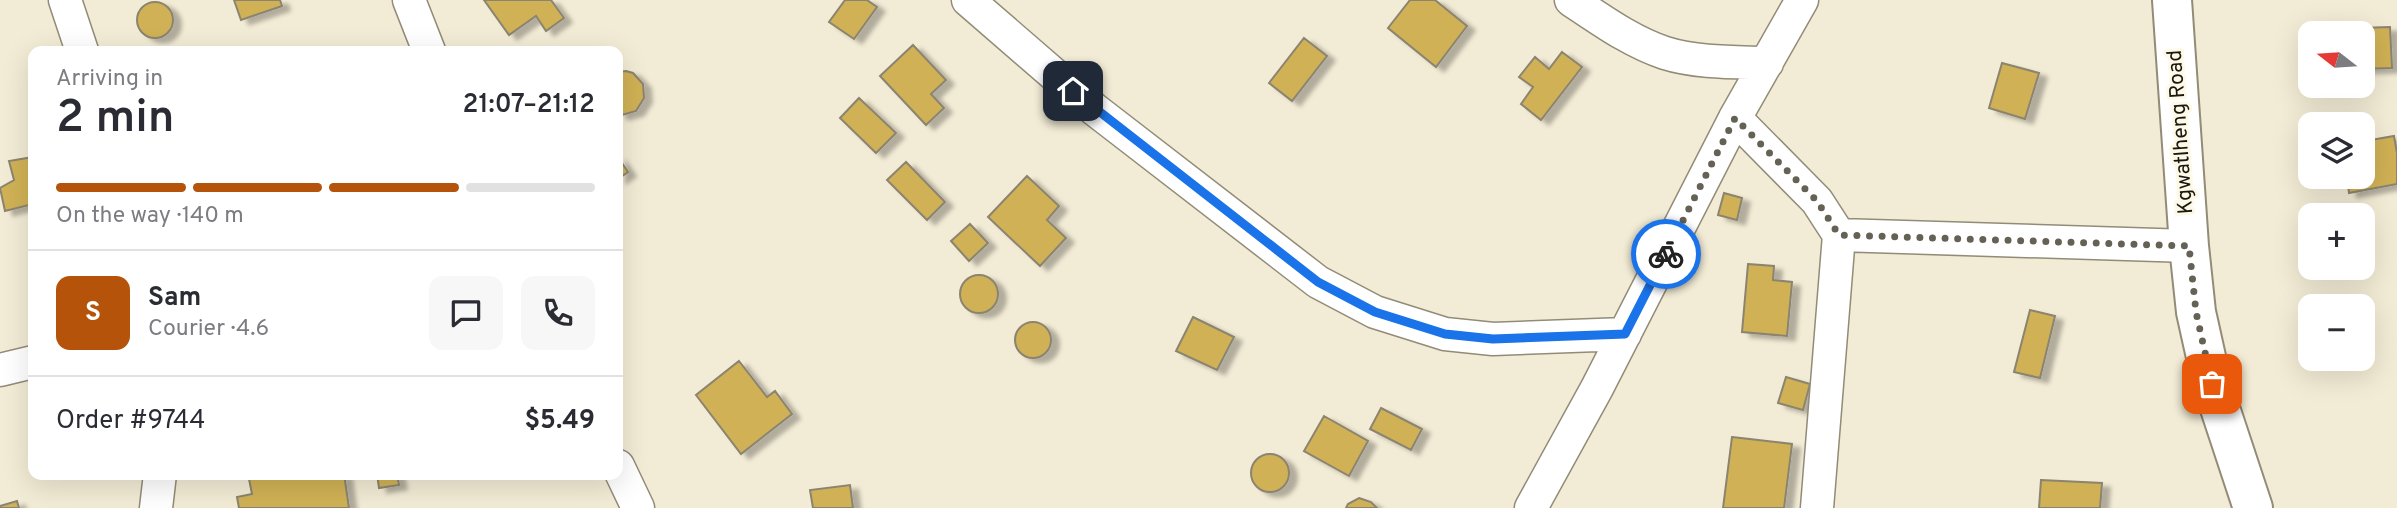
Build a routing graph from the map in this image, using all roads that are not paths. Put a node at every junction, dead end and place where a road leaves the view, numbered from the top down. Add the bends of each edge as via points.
1 (65, 0) edge
2 (409, 0) edge
3 (968, 0) edge
4 (1571, 0) edge
5 (1802, 0) edge
6 (2172, 0) edge
7 (80, 46) edge
8 (427, 46) edge
9 (1767, 63) junction
10 (1735, 118) junction
11 (1839, 235) junction
12 (2189, 246) junction
13 (1625, 334) junction
14 (28, 363) edge
15 (0, 370) edge
16 (623, 476) edge
17 (159, 480) edge
18 (156, 508) edge
19 (638, 508) edge
20 (1531, 508) edge
21 (1817, 508) edge
22 (2253, 508) edge

1 - 7 street
2 - 8 street
3 - 13 street via 1094,109 1318,282 1375,312 1445,334 1493,339
4 - 9 street via 1623,33 1665,52 1710,61
5 - 9 street
6 - 12 street, Kgwatlheng Road
9 - 10 street
10 - 11 street via 1817,201
10 - 13 street
11 - 12 street
11 - 21 street
12 - 22 street, Kgwatlheng Road via 2196,312 2212,384
13 - 20 street
14 - 15 street
16 - 19 street
17 - 18 street

